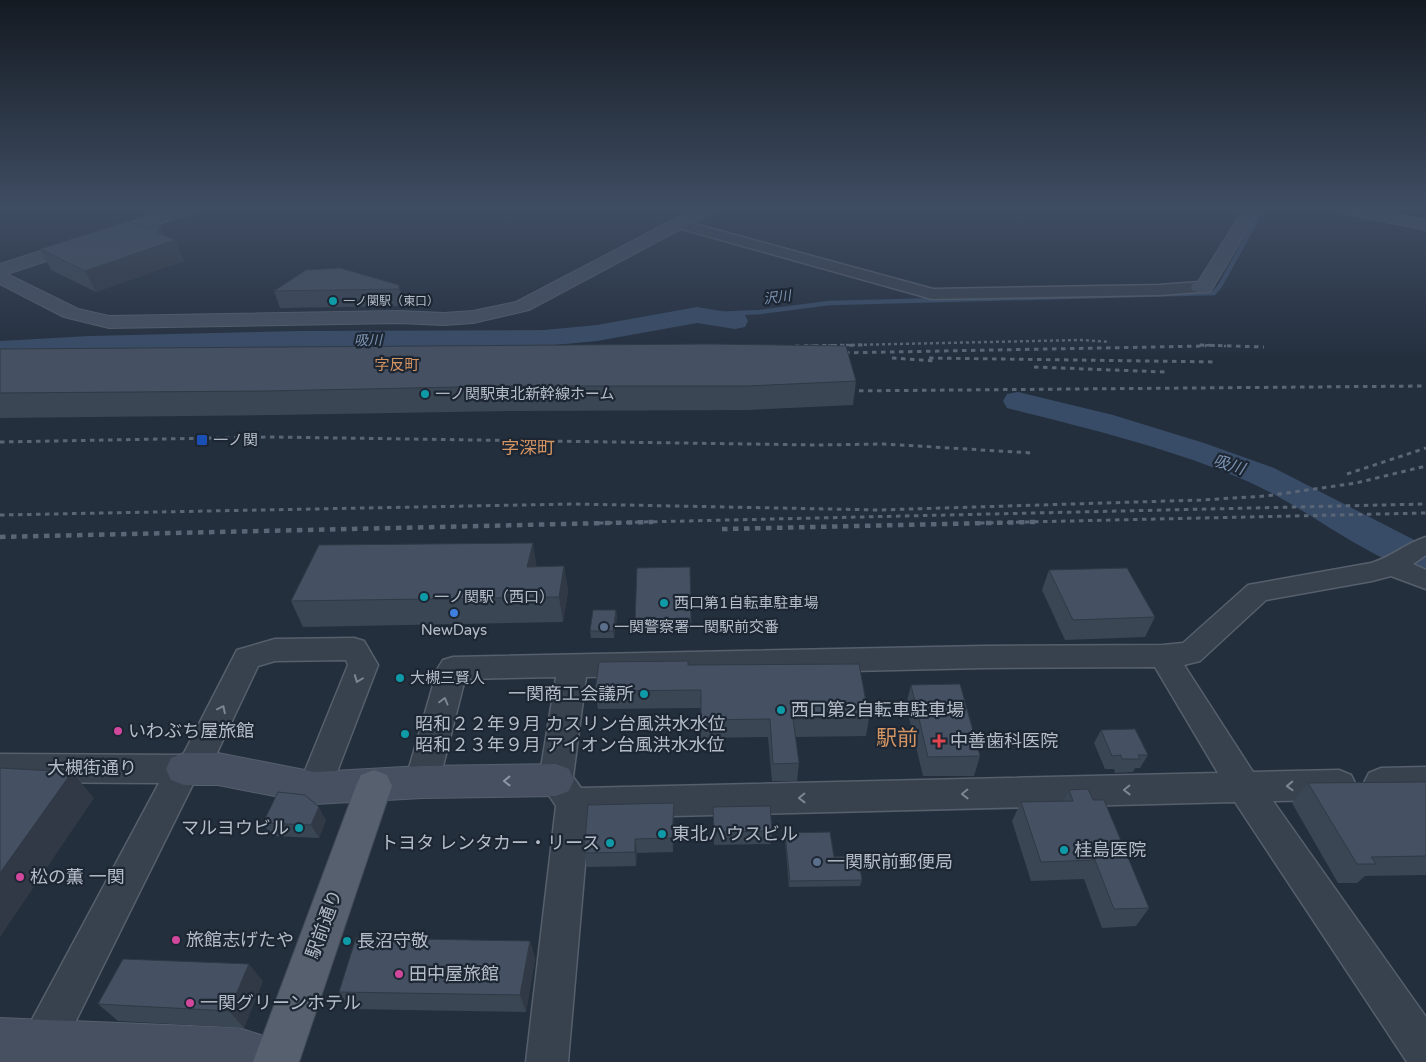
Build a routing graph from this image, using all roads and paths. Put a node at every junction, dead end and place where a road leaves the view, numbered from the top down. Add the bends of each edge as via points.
1 (31, 260) edge
2 (613, 260) edge
3 (808, 260) edge
4 (1221, 260) edge
5 (2, 269) edge
6 (1200, 288) joint
7 (1409, 556) edge
8 (1426, 580) edge
9 (1163, 656) junction
10 (573, 666) junction
11 (0, 768) edge
12 (189, 768) junction
13 (422, 782) junction
14 (1426, 782) edge
15 (374, 786) junction
16 (1244, 787) junction
17 (315, 788) junction
18 (564, 792) junction
19 (21, 1042) edge
20 (1426, 1053) edge
21 (275, 1062) edge
22 (547, 1062) edge

1 - 5 street
2 - 5 street via 535,301 504,311 444,319 109,322 71,313
3 - 6 street via 932,294
4 - 6 street via 1204,287
7 - 8 street
7 - 9 street via 1372,572 1258,592 1190,653
9 - 10 street
9 - 16 street
13 -> 10 street via 453,668
10 - 18 street
11 - 12 street, 大槻街通り
12 - 17 street via 218,769
12 -> 17 street via 247,658 275,650 354,649 363,665
12 - 19 street
13 - 15 street
18 -> 13 street
14 -> 16 street
15 - 17 street
15 - 21 main road, 駅前通り
16 -> 18 street
16 - 20 street
18 - 22 street
19 - 21 street via 239,1051

